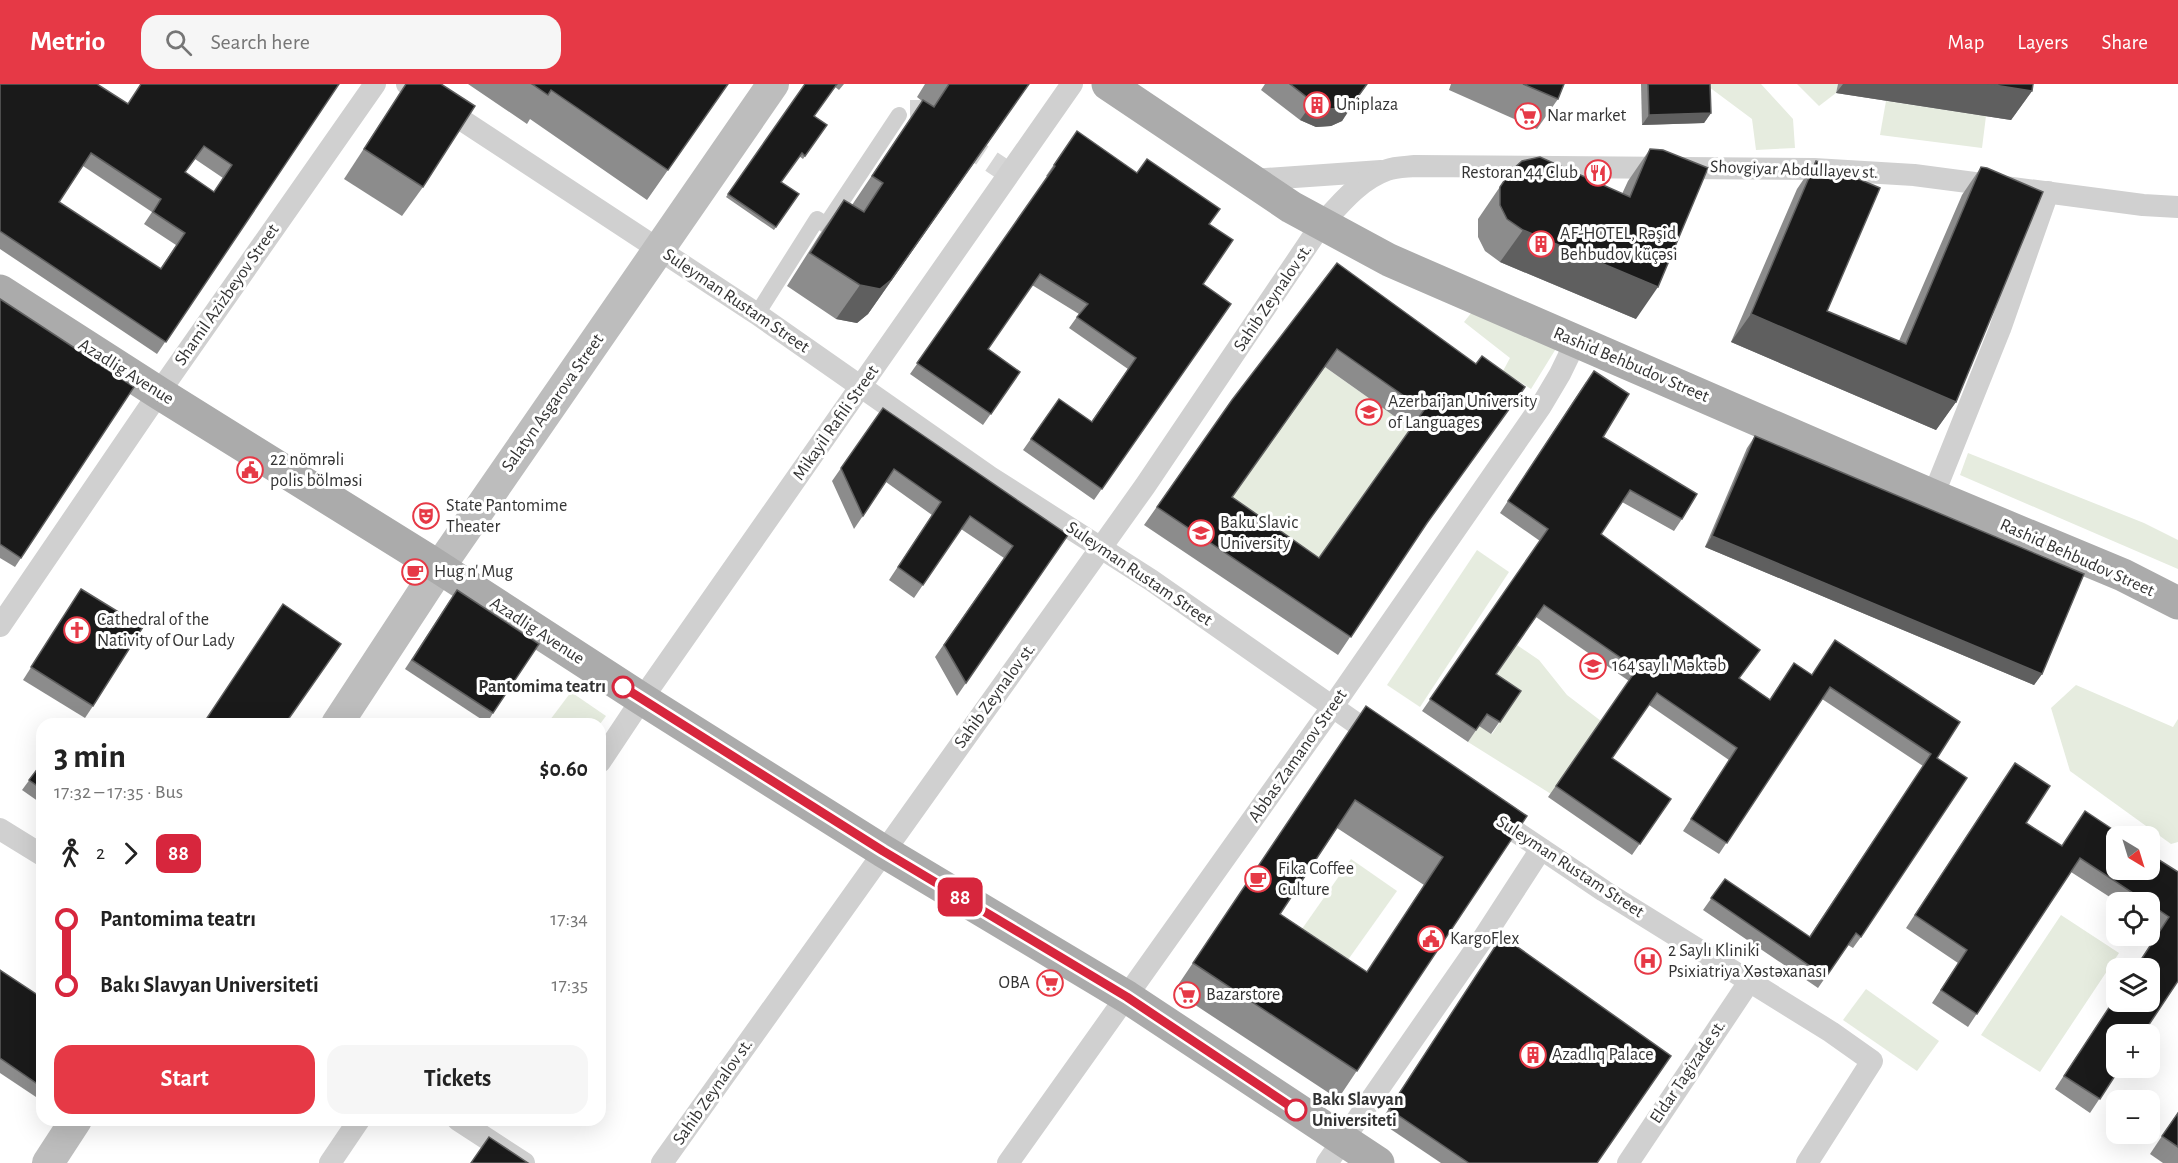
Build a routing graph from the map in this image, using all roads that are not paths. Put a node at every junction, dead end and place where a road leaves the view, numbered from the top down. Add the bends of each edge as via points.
1 (375, 84) edge
2 (407, 84) edge
3 (773, 84) edge
4 (1072, 84) edge
5 (1108, 84) edge
6 (899, 115) dead end
7 (1387, 170) junction
8 (1251, 180) junction
9 (2048, 192) junction
10 (2178, 207) edge
11 (1321, 225) junction
12 (658, 249) junction
13 (0, 291) edge
14 (757, 314) junction
15 (1576, 341) junction
16 (861, 386) junction
17 (159, 393) junction
18 (1933, 496) junction
19 (1101, 547) junction
20 (439, 567) junction
21 (2178, 603) edge
22 (0, 626) edge
23 (642, 699) junction
24 (1333, 706) junction
25 (341, 718) edge
26 (1398, 752) edge
27 (606, 753) edge
28 (1474, 804) edge
29 (0, 829) edge
30 (1541, 849) junction
31 (36, 851) edge
32 (883, 851) junction
33 (1749, 982) junction
34 (1127, 997) junction
35 (72, 1126) edge
36 (355, 1126) edge
37 (467, 1126) edge
38 (1335, 1152) edge
39 (48, 1163) edge
40 (330, 1163) edge
41 (524, 1163) edge
42 (662, 1163) edge
43 (1008, 1163) edge
44 (1378, 1163) edge
45 (1628, 1163) edge
46 (1808, 1163) edge

1 - 17 street, Shamil Azizbeyov Street
2 - 12 street, Suleyman Rustam Street
3 - 12 main road, Salatyn Asgarova Street
4 - 16 street, Mikayil Rafili Street
5 - 8 main road, Rashid Behbudov Street
6 - 14 street via 826,225 817,219
7 - 8 street
7 - 9 street, Shovgiyar Abdullayev st. via 1415,166 1814,169 1914,175
7 - 11 street, Shovgiyar Abdullayev st. via 1358,186
8 - 11 main road, Rashid Behbudov Street
9 - 10 street, Shovgiyar Abdullayev st.
9 - 18 street via 2000,329
11 - 15 main road, Rashid Behbudov Street via 1389,260
11 - 19 street, Sahib Zeynalov st.
12 - 14 street, Suleyman Rustam Street
12 - 20 main road, Salatyn Asgarova Street
13 - 17 main road, Azadlig Avenue
14 - 16 street, Suleyman Rustam Street
15 - 18 main road, Rashid Behbudov Street
15 - 24 street, Abbas Zamanov Street via 1541,406
16 - 19 street, Suleyman Rustam Street via 990,477
16 - 23 street, Mikayil Rafili Street
17 - 20 main road, Azadlig Avenue
17 - 22 street, Shamil Azizbeyov Street
18 - 21 main road, Rashid Behbudov Street via 2123,575
19 - 24 street, Suleyman Rustam Street
19 - 32 street, Sahib Zeynalov st.
20 - 23 main road, Azadlig Avenue
20 - 25 main road, Salatyn Asgarova Street
23 - 27 street, Mikayil Rafili Street
23 - 32 main road, Azadlig Avenue
24 - 26 street, Suleyman Rustam Street
24 - 34 street, Abbas Zamanov Street
28 - 30 street, Suleyman Rustam Street
29 - 31 street
30 - 33 street, Suleyman Rustam Street
30 - 38 street
32 - 34 main road, Azadlig Avenue
32 - 42 street, Sahib Zeynalov st.
33 - 45 street, Eldar Tagizade st.
33 - 46 street, Suleyman Rustam Street via 1872,1061
34 - 38 main road, Azadlig Avenue
34 - 43 street, Abbas Zamanov Street
35 - 39 main road
36 - 40 street
37 - 41 street
38 - 44 main road, Azadlig Avenue

